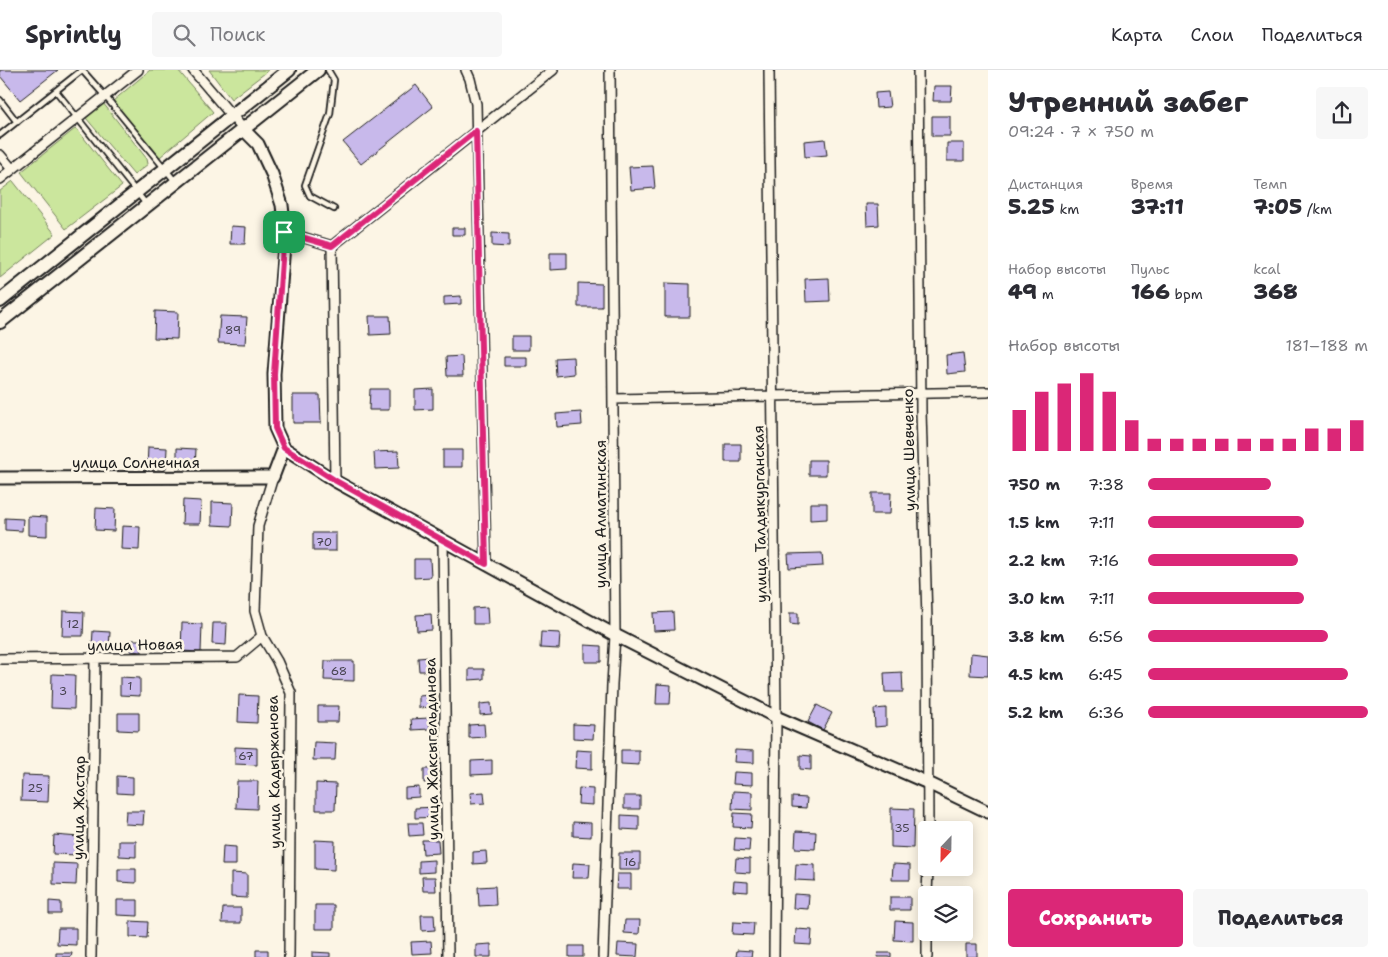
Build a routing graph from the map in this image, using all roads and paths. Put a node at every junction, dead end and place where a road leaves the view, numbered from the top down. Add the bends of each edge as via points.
1 (82, 70) edge
2 (138, 70) edge
3 (193, 70) edge
4 (289, 70) edge
5 (318, 70) edge
6 (328, 70) edge
7 (466, 70) edge
8 (553, 70) edge
9 (610, 70) edge
10 (769, 70) edge
11 (918, 70) edge
12 (56, 91) junction
13 (106, 96) junction
14 (0, 100) edge
15 (231, 117) junction
16 (77, 118) junction
17 (17, 122) junction
18 (242, 129) junction
19 (476, 131) junction
20 (0, 136) edge
21 (0, 155) edge
22 (12, 169) junction
23 (165, 169) junction
24 (0, 179) edge
25 (176, 182) junction
26 (137, 192) junction
27 (147, 205) junction
28 (334, 209) dead end
29 (284, 232) junction
30 (332, 246) junction
31 (0, 301) edge
32 (0, 322) edge
33 (988, 392) edge
34 (921, 393) junction
35 (772, 396) junction
36 (614, 399) junction
37 (284, 448) junction
38 (273, 477) junction
39 (0, 478) edge
40 (336, 481) junction
41 (443, 541) junction
42 (486, 564) junction
43 (616, 635) junction
44 (262, 636) junction
45 (95, 659) junction
46 (0, 660) edge
47 (776, 716) junction
48 (928, 783) junction
49 (988, 812) edge
50 (928, 821) edge
51 (927, 941) edge
52 (91, 957) edge
53 (289, 957) edge
54 (448, 957) edge
55 (604, 957) edge
56 (774, 957) edge
57 (927, 957) edge

1 - 12 lane
1 - 13 lane
2 - 13 street
3 - 15 street
4 - 15 main road
5 - 18 main road
6 - 28 lane via 334,80 330,114 305,185 310,196
7 - 19 street via 476,104
8 - 19 street
9 - 36 street, улица Алматинская
10 - 35 street, улица Талдыкурганская
11 - 34 street, улица Шевченко
12 - 16 lane
12 - 17 lane
13 - 16 street
13 - 23 lane
14 - 17 lane
15 - 18 street
15 - 23 main road
16 - 22 street
16 - 26 lane
17 - 20 lane
18 - 25 main road
18 - 29 street via 258,144 272,174 282,205
19 - 30 street
19 - 42 street
21 - 22 street
22 - 24 street
23 - 25 lane
23 - 26 main road
25 - 27 main road
26 - 27 lane
26 - 31 main road
27 - 32 main road
29 - 30 street
29 - 37 street via 274,374 275,428
30 - 40 street
33 - 34 street
34 - 35 street
34 - 48 street, улица Шевченко
35 - 36 street
35 - 47 street, улица Талдыкурганская
36 - 43 street, улица Алматинская
37 - 38 street, улица Кадыржанова
37 - 40 street
38 - 39 street, улица Солнечная
38 - 44 street, улица Кадыржанова via 258,526 255,611
40 - 41 street
41 - 42 street
41 - 54 street, улица Жаксыгельдинова
42 - 43 street
43 - 47 street
43 - 55 street, улица Алматинская via 611,694
44 - 45 street, улица Новая via 237,657
44 - 53 street, улица Кадыржанова via 291,693
45 - 46 street, улица Новая
45 - 52 street, улица Жастар
47 - 48 street
47 - 56 street, улица Талдыкурганская
48 - 49 street
48 - 50 street, улица Шевченко
51 - 57 street

